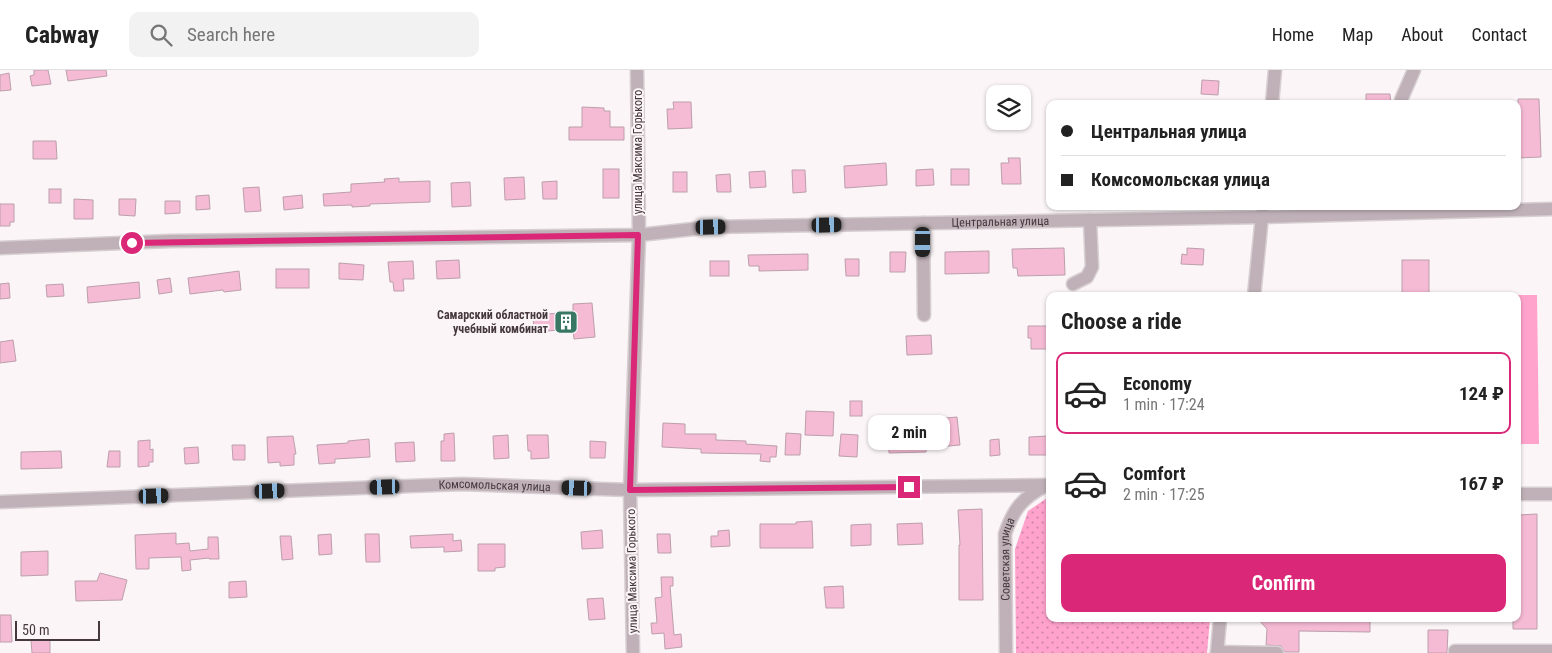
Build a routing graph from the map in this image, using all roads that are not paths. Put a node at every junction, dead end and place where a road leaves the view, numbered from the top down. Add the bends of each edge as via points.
1 (637, 70) edge
2 (1275, 70) edge
3 (1414, 70) edge
4 (1272, 100) edge
5 (1401, 100) edge
6 (1521, 209) edge
7 (1552, 209) edge
8 (1403, 210) edge
9 (1262, 212) edge
10 (1090, 220) junction
11 (923, 223) junction
12 (638, 235) junction
13 (0, 248) edge
14 (1073, 284) dead end
15 (1254, 292) edge
16 (924, 315) dead end
17 (1046, 485) edge
18 (1046, 486) edge
19 (630, 490) junction
20 (1521, 494) edge
21 (1552, 494) edge
22 (0, 502) edge
23 (1220, 622) edge
24 (1455, 651) dead end
25 (1552, 651) edge
26 (1217, 652) edge
27 (633, 653) edge
28 (1006, 653) edge
29 (1276, 653) edge

1 - 12 street, улица Максима Горького
2 - 4 street
3 - 5 street
6 - 7 street, Центральная улица
8 - 9 street, Центральная улица
9 - 10 street, Центральная улица
9 - 15 street
10 - 11 street, Центральная улица
10 - 14 street via 1092,266 1087,277
11 - 12 street, Центральная улица via 711,227
11 - 16 street
12 - 13 street, Центральная улица via 170,241
12 - 19 street, улица Максима Горького
17 - 19 street, Комсомольская улица
18 - 28 street, Советская улица via 1031,493 1019,505 1005,534
19 - 22 street, Комсомольская улица via 462,484
19 - 27 street, улица Максима Горького
20 - 21 street
23 - 26 street
24 - 25 street
26 - 29 street

